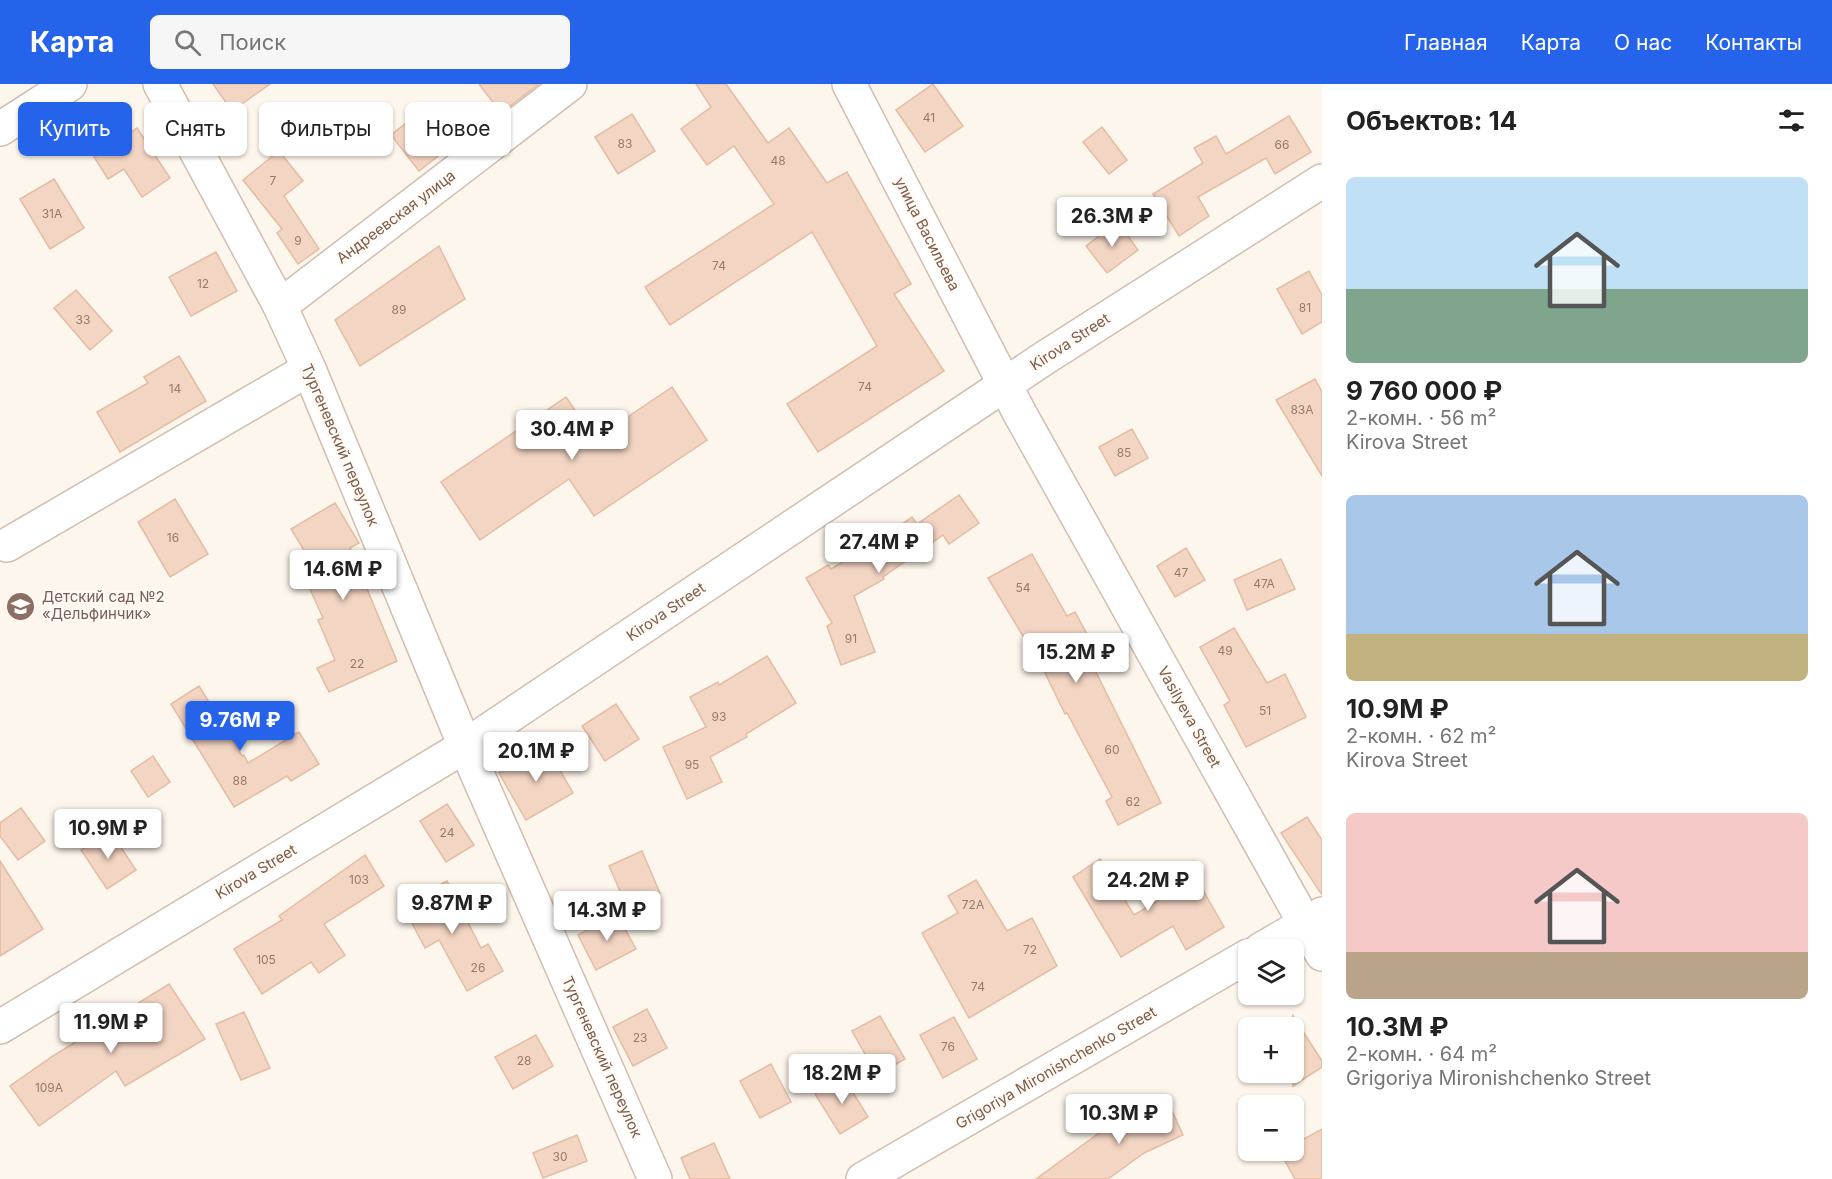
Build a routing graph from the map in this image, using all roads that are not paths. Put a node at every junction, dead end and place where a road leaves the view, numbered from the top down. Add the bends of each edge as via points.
1 (70, 84) edge
2 (160, 84) edge
3 (570, 84) edge
4 (849, 84) edge
5 (0, 129) edge
6 (1322, 181) edge
7 (280, 306) junction
8 (309, 369) junction
9 (1005, 384) junction
10 (7, 545) dead end
11 (465, 746) junction
12 (1314, 919) edge
13 (1279, 939) edge
14 (1322, 954) edge
15 (1238, 962) edge
16 (0, 1027) edge
17 (655, 1179) edge
18 (863, 1179) edge

1 - 5 street
2 - 7 street, Тургеневский переулок
3 - 7 street, Андреевская улица
4 - 9 street, улица Васильева
6 - 9 street, Kirova Street
7 - 8 street, Тургеневский переулок
8 - 10 street
8 - 11 street, Тургеневский переулок
9 - 11 street, Kirova Street
9 - 12 street, Vasilyeva Street
11 - 16 street, Kirova Street
11 - 17 street, Тургеневский переулок
12 - 13 street
12 - 14 street, Vasilyeva Street
15 - 18 street, Grigoriya Mironishchenko Street

